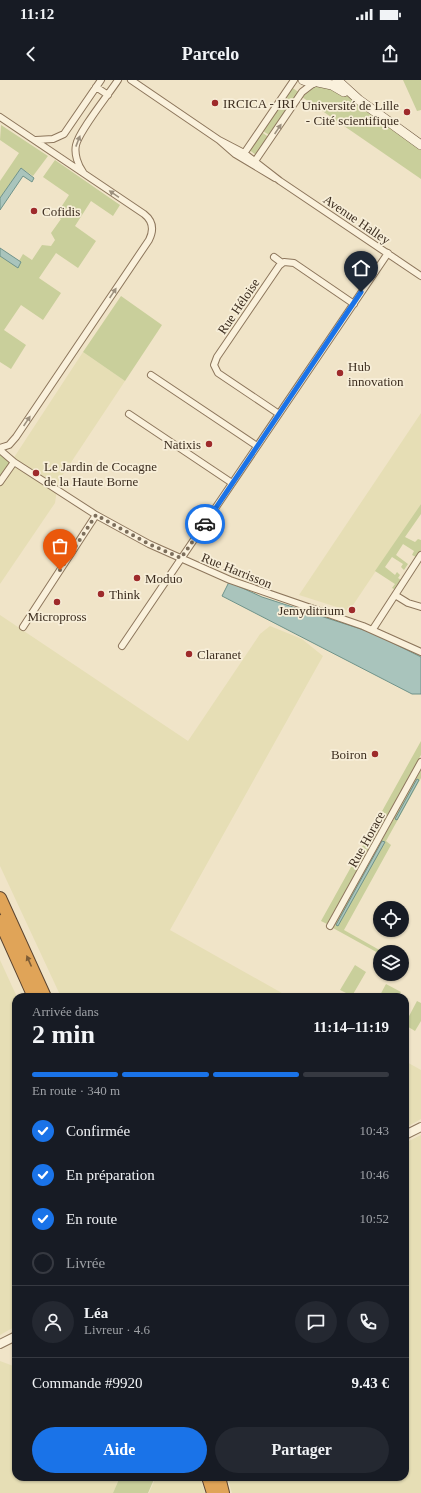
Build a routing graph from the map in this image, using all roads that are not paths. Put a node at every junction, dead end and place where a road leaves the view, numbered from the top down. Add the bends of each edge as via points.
1 (101, 80) edge
2 (118, 80) edge
3 (131, 80) edge
4 (294, 80) edge
5 (303, 80) edge
6 (338, 80) edge
7 (318, 81) edge
8 (96, 86) junction
9 (108, 95) junction
10 (360, 100) junction
11 (0, 117) edge
12 (36, 140) junction
13 (219, 140) junction
14 (421, 145) edge
15 (244, 153) junction
16 (244, 160) junction
17 (256, 161) junction
18 (250, 164) junction
19 (87, 176) junction
20 (280, 180) junction
21 (388, 253) junction
22 (274, 257) dead end
23 (282, 263) junction
24 (421, 276) edge
25 (354, 304) junction
26 (151, 375) dead end
27 (129, 414) dead end
28 (279, 414) junction
29 (257, 446) junction
30 (0, 449) edge
31 (14, 462) junction
32 (0, 482) edge
33 (232, 483) junction
34 (96, 515) junction
35 (421, 555) edge
36 (181, 558) junction
37 (395, 595) junction
38 (421, 607) edge
39 (23, 627) dead end
40 (373, 629) junction
41 (122, 646) dead end
42 (421, 652) edge
43 (421, 762) edge
44 (0, 898) edge
45 (0, 921) edge
46 (330, 926) dead end
47 (32, 993) edge
48 (43, 993) edge
49 (421, 1127) edge
50 (409, 1133) edge
51 (12, 1338) edge
52 (0, 1344) edge
53 (209, 1481) edge
54 (220, 1481) edge
55 (213, 1493) edge
56 (223, 1493) edge

1 - 8 street
2 - 9 street
3 - 13 street, Avenue Halley
4 - 15 street
5 - 7 main road
6 - 10 main road
7 - 10 main road
17 -> 7 street via 302,92
8 - 9 street
8 - 12 street via 64,134 53,140
19 -> 9 street via 79,166 76,144
10 - 14 main road
11 - 12 street
12 - 19 street
13 - 15 street, Avenue Halley
13 - 16 street, Avenue Halley
15 - 16 street
15 - 17 street, Avenue Halley
16 - 18 street, Avenue Halley
17 - 18 street
17 - 20 street, Avenue Halley
18 - 20 street, Avenue Halley
30 -> 19 street via 16,438 152,234 152,224 148,217
20 - 21 street, Avenue Halley
21 - 24 street, Avenue Halley
21 - 25 street
22 - 23 street
23 - 25 street via 294,263
23 - 28 street, Rue Héloise via 214,365 218,373
25 - 28 street
26 - 29 street
27 - 33 street
28 - 29 street
29 - 33 street
30 - 31 street, Rue Harrisson
31 - 32 street
31 - 34 street, Rue Harrisson
33 - 36 street
34 - 36 street, Rue Harrisson
34 - 39 street
35 - 37 street
36 - 40 street, Rue Harrisson via 261,592
36 - 41 street
37 - 38 street
37 - 40 street
40 - 42 street, Rue Harrisson
43 - 46 street, Rue Horace
48 -> 44 highway
45 - 47 highway
49 - 50 street
51 - 52 street
53 - 55 highway
54 - 56 highway

